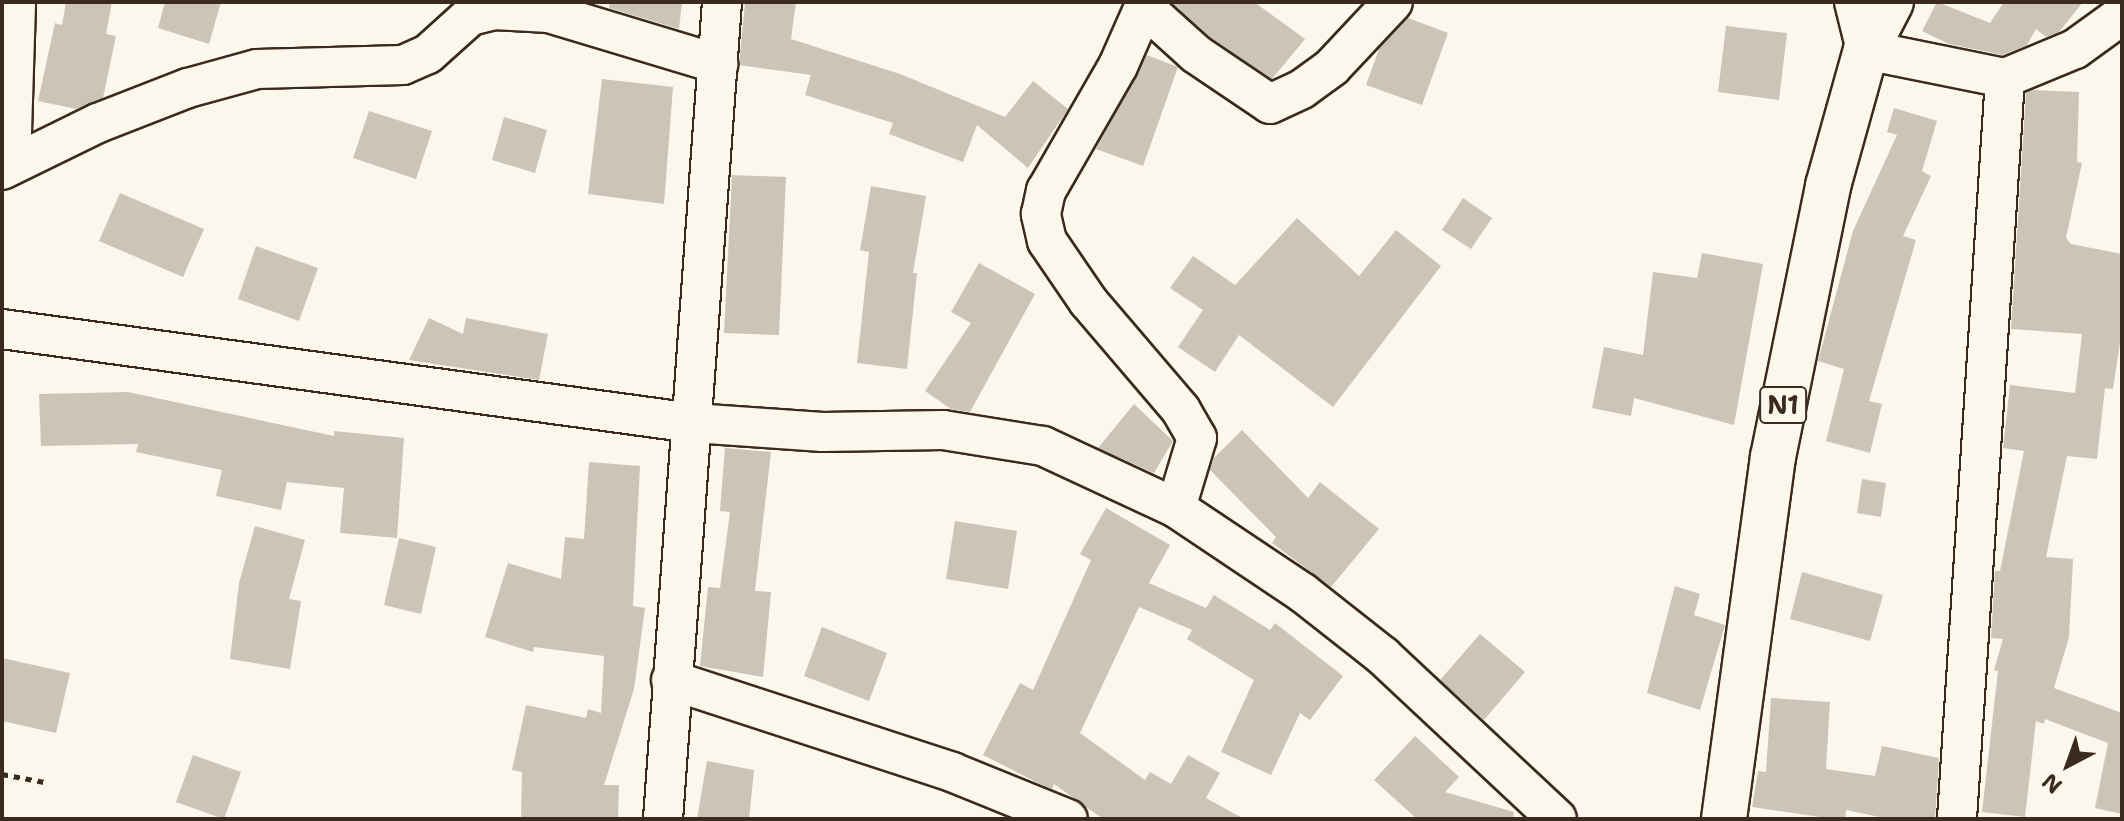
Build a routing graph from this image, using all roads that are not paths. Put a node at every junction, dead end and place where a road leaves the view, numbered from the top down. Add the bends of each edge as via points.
1 (16, 2) edge
2 (722, 2) edge
3 (1393, 2) edge
4 (1854, 2) edge
5 (1891, 2) edge
6 (1142, 5) edge
7 (2122, 15) edge
8 (1866, 50) junction
9 (718, 64) junction
10 (2005, 78) junction
11 (7, 167) edge
12 (2, 329) edge
13 (693, 423) junction
14 (1176, 508) junction
15 (671, 680) junction
16 (663, 819) edge
17 (1068, 819) edge
18 (1557, 819) edge
19 (1724, 819) edge
20 (1957, 819) edge

1 - 11 street
2 - 9 street
3 - 6 street via 1332,67 1270,104 1196,54
4 - 8 street
5 - 8 main road, N1
6 - 14 street via 1118,66 1059,163 1041,214 1047,241 1088,301 1181,410 1197,438
7 - 10 street via 2075,49
8 - 10 street
8 - 19 main road, N1 via 1828,186 1773,457
9 - 11 street via 549,13 494,10 470,16 428,54 403,65 257,69 188,88
9 - 13 street
10 - 20 street
12 - 13 street
13 - 14 street via 996,435 1043,446
13 - 15 street
14 - 18 street via 1303,593 1383,656
15 - 16 street
15 - 17 street via 952,772

